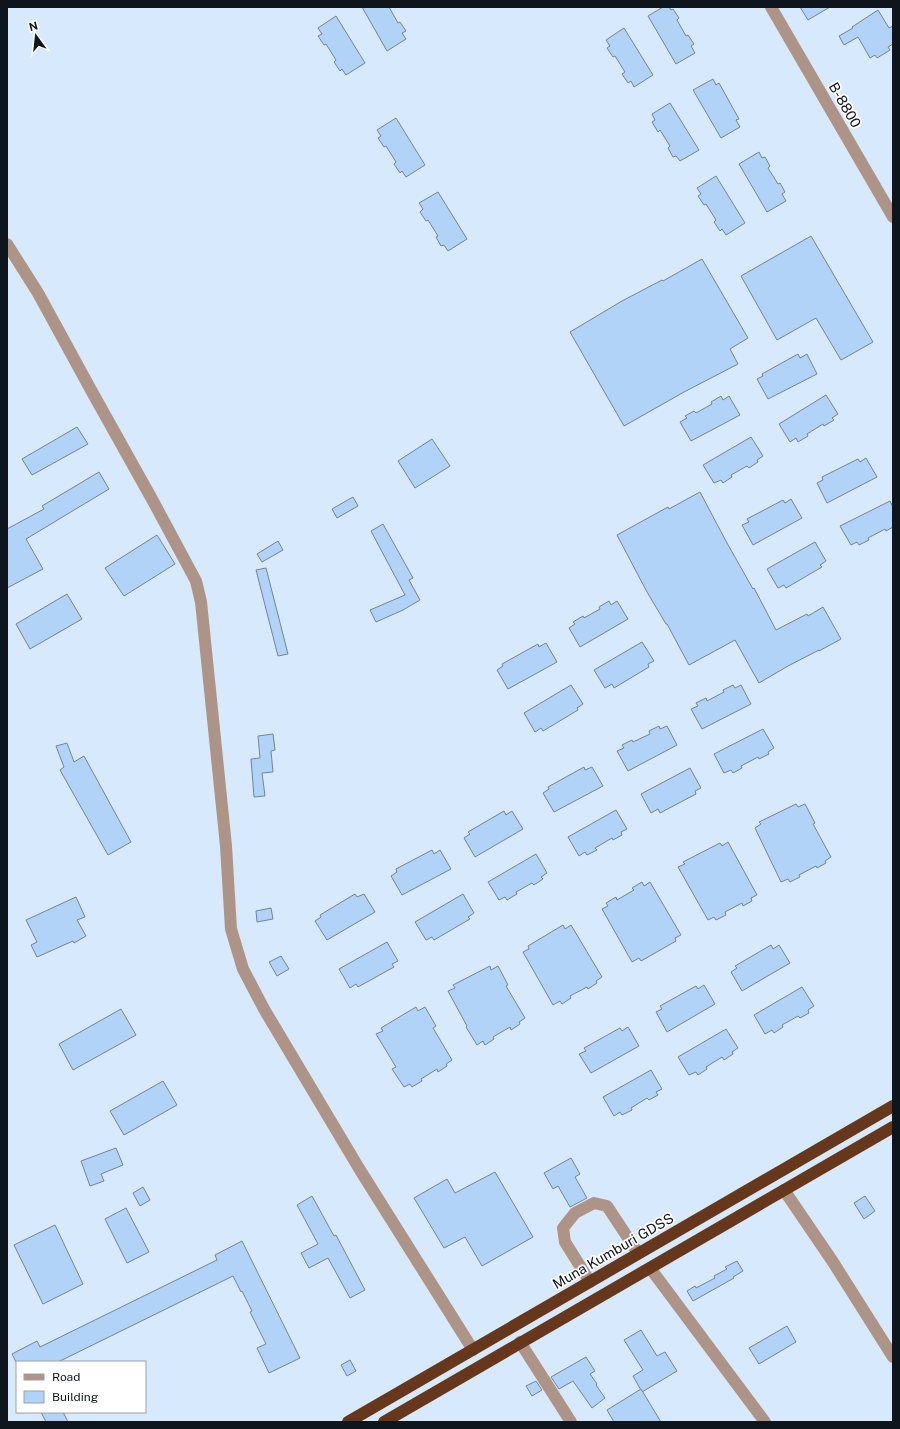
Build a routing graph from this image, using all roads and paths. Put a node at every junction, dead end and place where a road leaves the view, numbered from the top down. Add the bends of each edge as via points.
1 (771, 7) edge
2 (893, 217) edge
3 (7, 244) edge
4 (893, 1106) edge
5 (893, 1127) edge
6 (784, 1190) junction
7 (638, 1253) junction
8 (650, 1268) junction
9 (590, 1282) junction
10 (520, 1342) junction
11 (473, 1350) junction
12 (893, 1357) edge
13 (348, 1422) edge
14 (384, 1422) edge
15 (571, 1422) edge
16 (765, 1422) edge

1 - 2 street, B-8800
3 - 11 street via 38,293 196,581 201,602 222,799 231,929 243,970 360,1170
4 - 7 highway, Muna Kumburi GDSS
5 - 6 highway
6 - 8 highway
6 - 12 street
7 - 9 highway, Muna Kumburi GDSS
7 - 9 street via 607,1206 594,1203 575,1212 563,1228 564,1242
8 - 10 highway
8 - 16 street
9 - 11 highway, Muna Kumburi GDSS
10 - 14 highway
10 - 15 street
11 - 13 highway, Muna Kumburi GDSS

